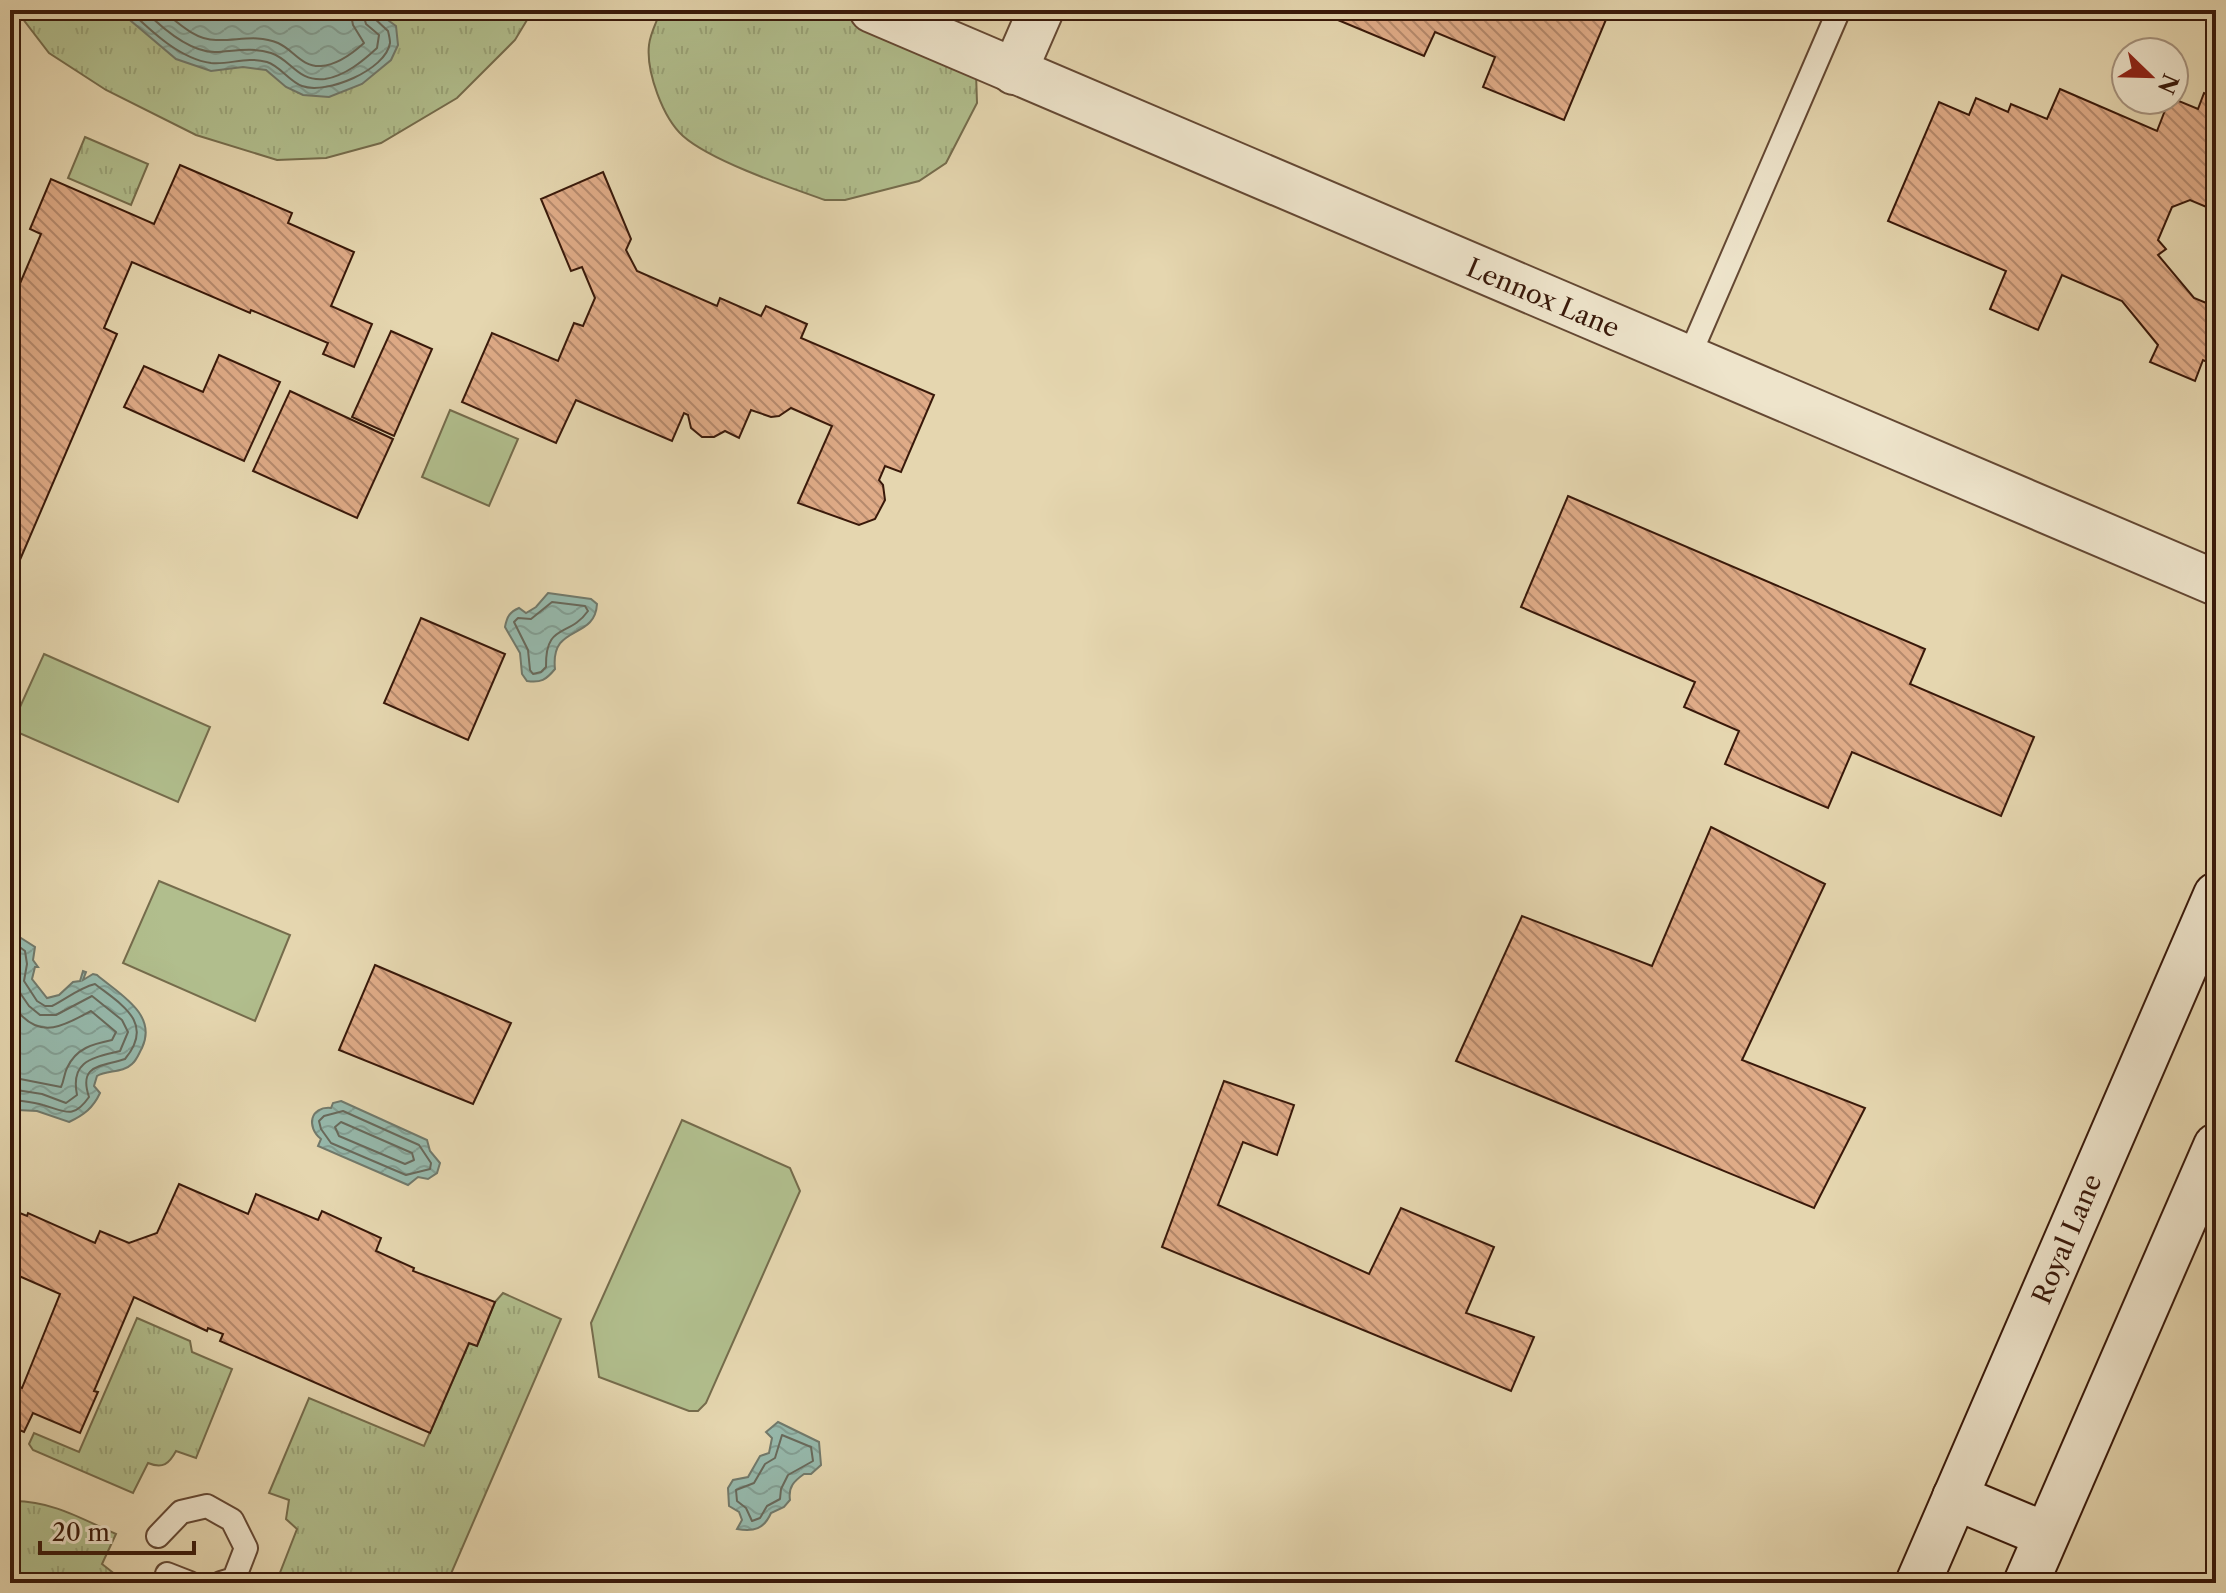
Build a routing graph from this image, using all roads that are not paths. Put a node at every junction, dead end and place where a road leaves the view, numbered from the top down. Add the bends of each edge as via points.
1 (872, 10) edge
2 (1041, 10) edge
3 (1839, 10) edge
4 (1014, 72) junction
5 (1688, 359) junction
6 (2216, 583) edge
7 (2216, 895) edge
8 (2216, 1146) edge
9 (1955, 1497) junction
10 (2046, 1535) junction
11 (158, 1536) dead end
12 (167, 1574) dead end
13 (190, 1583) edge
14 (221, 1583) edge
15 (1918, 1583) edge
16 (2026, 1583) edge

1 - 4 street, Lennox Lane
2 - 4 street
3 - 5 lane
4 - 5 street, Lennox Lane
5 - 6 street, Lennox Lane
7 - 9 street, Royal Lane
8 - 10 street
9 - 10 street
9 - 15 street, Royal Lane
10 - 16 street
11 - 14 lane via 181,1512 207,1506 232,1520 246,1548 234,1579
12 - 13 lane

